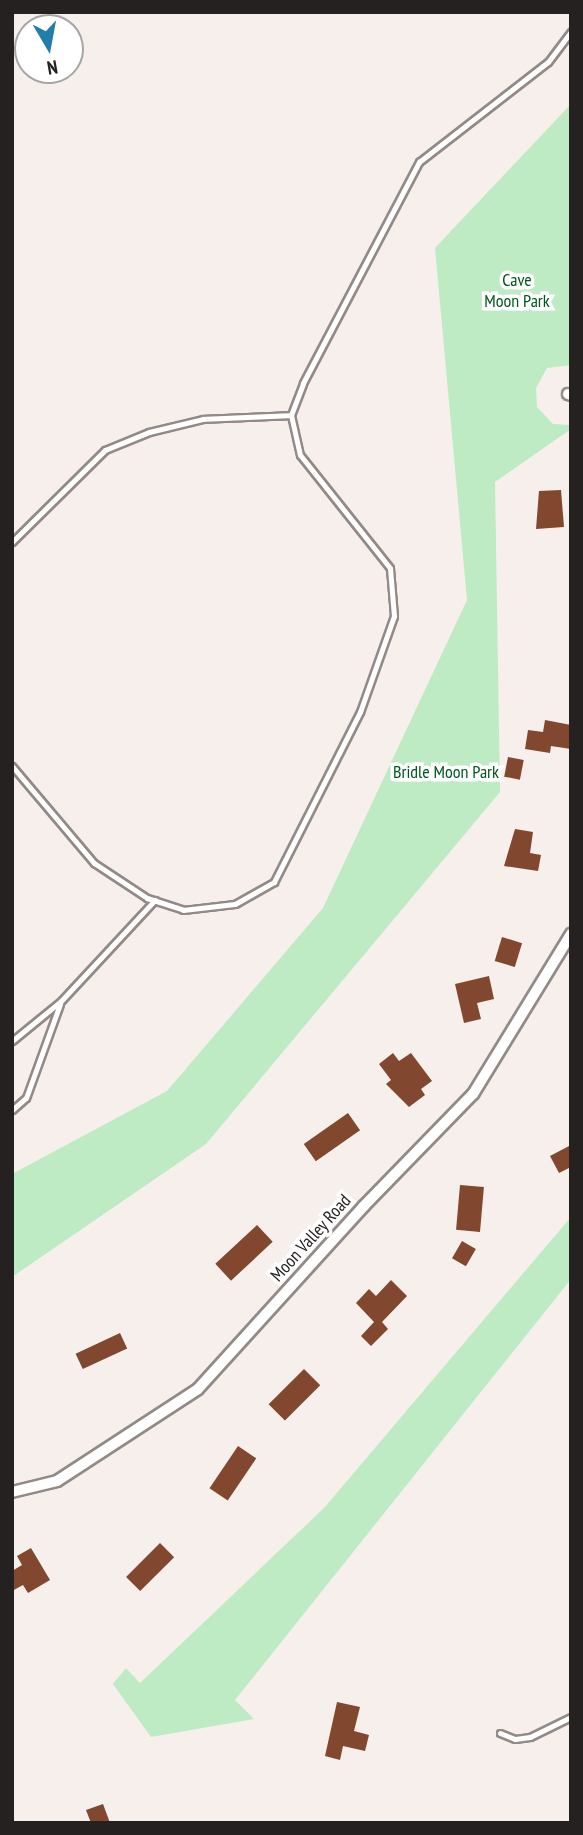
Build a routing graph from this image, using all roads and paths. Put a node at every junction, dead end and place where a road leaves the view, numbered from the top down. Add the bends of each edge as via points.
1 (571, 32) edge
2 (291, 415) junction
3 (12, 542) edge
4 (12, 766) edge
5 (155, 900) junction
6 (571, 934) edge
7 (61, 1001) junction
8 (12, 1041) edge
9 (12, 1110) edge
10 (12, 1492) edge
11 (571, 1717) edge
12 (500, 1733) dead end

1 - 2 lane via 548,62 419,162 303,383
2 - 3 lane via 203,419 149,432 105,450
2 - 5 lane via 300,456 390,568 394,616 360,712 274,882 235,904 183,910
4 - 5 lane via 94,863
5 - 7 lane
6 - 10 street, Moon Valley Road via 473,1094 198,1389 57,1481
7 - 8 lane
7 - 9 lane via 26,1098
11 - 12 lane via 530,1737 516,1739

